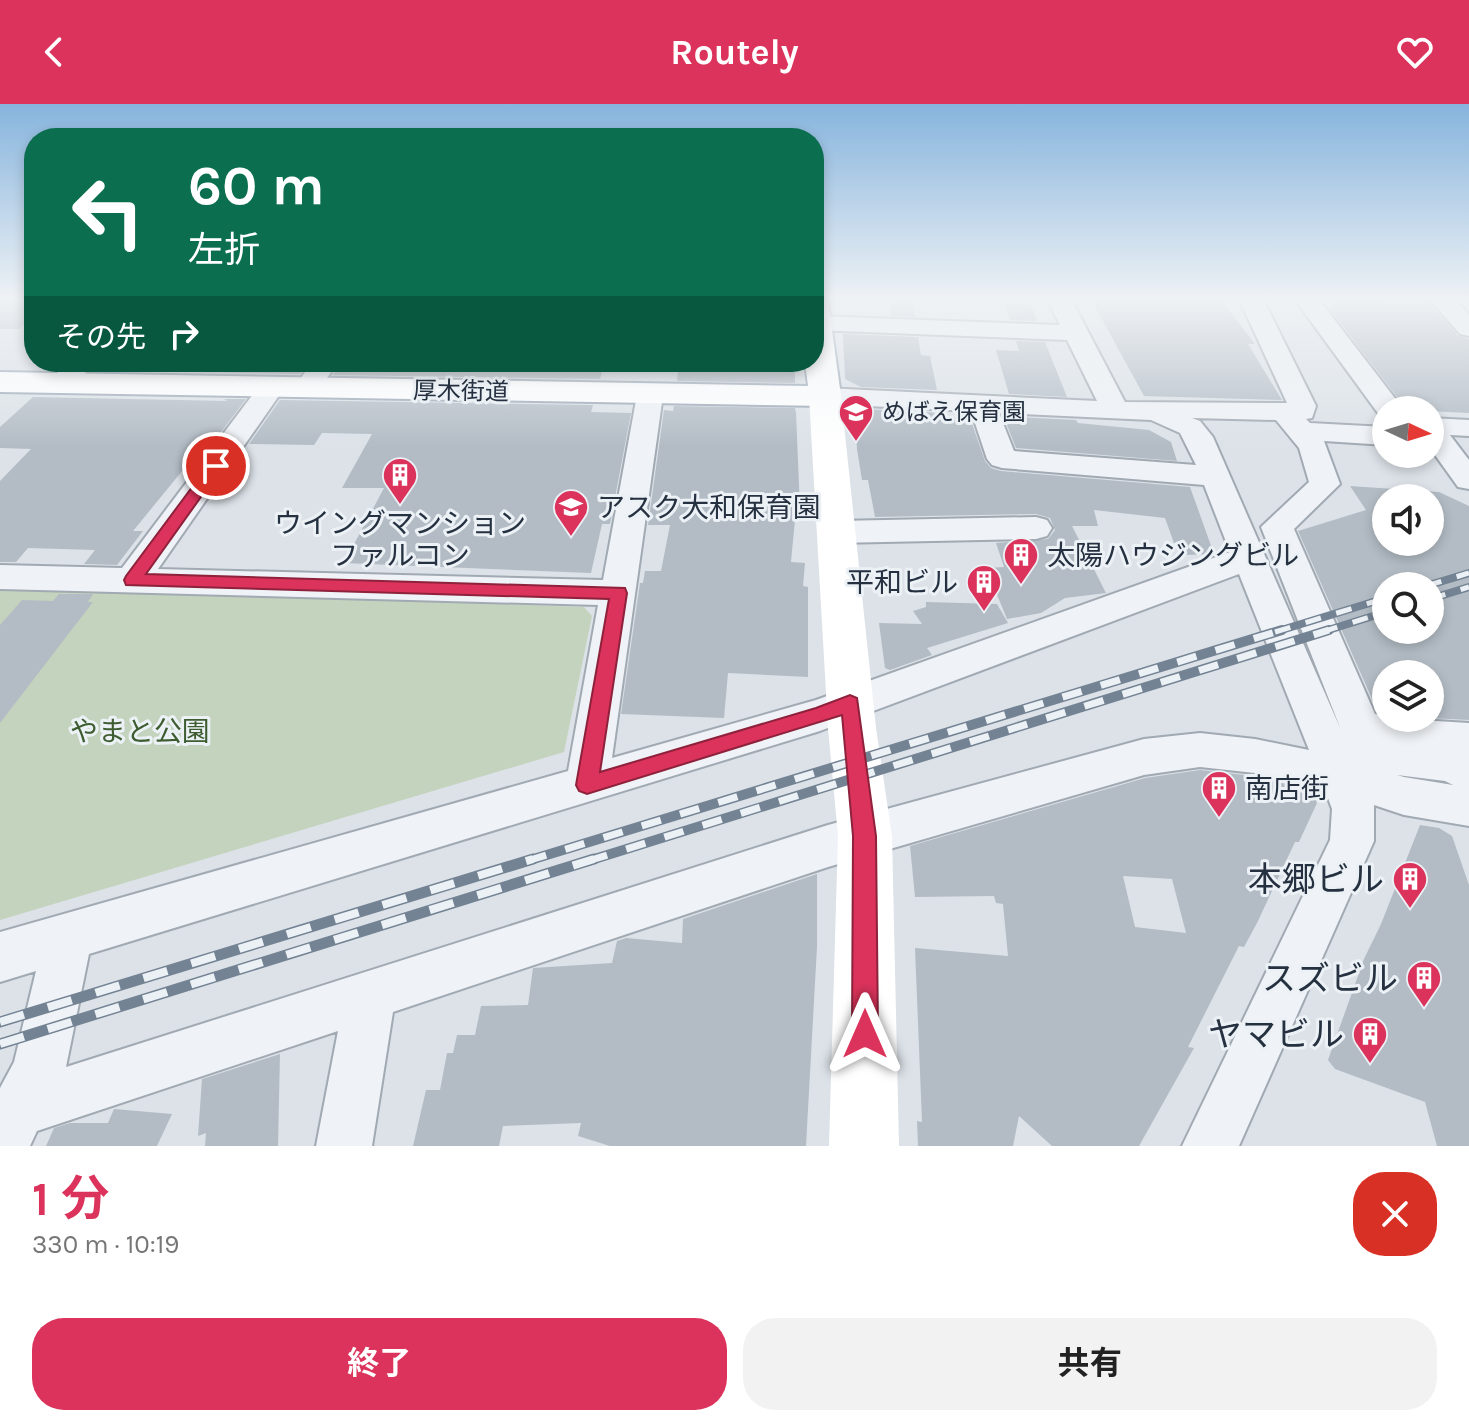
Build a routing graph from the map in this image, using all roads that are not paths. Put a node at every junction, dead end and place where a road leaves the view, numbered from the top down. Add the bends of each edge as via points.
1 (1084, 350) edge
2 (1275, 350) edge
3 (1345, 350) edge
4 (822, 372) edge
5 (71, 373) edge
6 (316, 375) edge
7 (0, 382) edge
8 (272, 387) junction
9 (650, 395) junction
10 (825, 396) junction
11 (1379, 396) edge
12 (982, 404) junction
13 (1115, 410) junction
14 (1156, 412) junction
15 (1444, 427) edge
16 (1469, 428) edge
17 (1372, 434) edge
18 (1444, 447) edge
19 (1214, 476) junction
20 (1469, 480) edge
21 (1036, 528) dead end
22 (836, 532) junction
23 (1249, 558) junction
24 (0, 577) edge
25 (132, 580) junction
26 (618, 593) junction
27 (850, 703) junction
28 (1469, 740) edge
29 (1347, 749) junction
30 (587, 785) junction
31 (1466, 805) edge
32 (865, 836) junction
33 (68, 938) junction
34 (0, 957) edge
35 (370, 996) junction
36 (5, 1124) edge
37 (1218, 1144) edge
38 (344, 1146) edge
39 (864, 1146) edge

1 - 13 street
2 - 14 street via 1302,412
3 - 11 street
4 - 10 main road
5 - 7 main road, 厚木街道
5 - 8 main road, 厚木街道
6 - 8 main road, 厚木街道
6 - 9 main road, 厚木街道
8 - 25 street
9 - 10 main road, 厚木街道
9 - 26 street
10 - 12 street
10 - 22 main road
12 - 13 street
12 - 19 street via 1002,459
13 - 14 street
14 - 19 street via 1195,431
15 - 16 street
17 - 29 street via 1297,425 1320,458 1325,484 1277,527
18 - 20 street
19 - 23 street
21 - 22 street
22 - 27 main road
23 - 27 street
23 - 29 street
24 - 25 street
25 - 26 street
26 - 30 street
27 - 30 street
27 - 32 main road
28 - 29 street
29 - 31 street via 1404,796
29 - 32 street via 1255,756 1200,750 1144,757
29 - 37 street via 1352,841
30 - 33 street
32 - 35 street
32 - 39 main road
33 - 34 street
33 - 36 street via 39,1069
35 - 36 street
35 - 38 street

